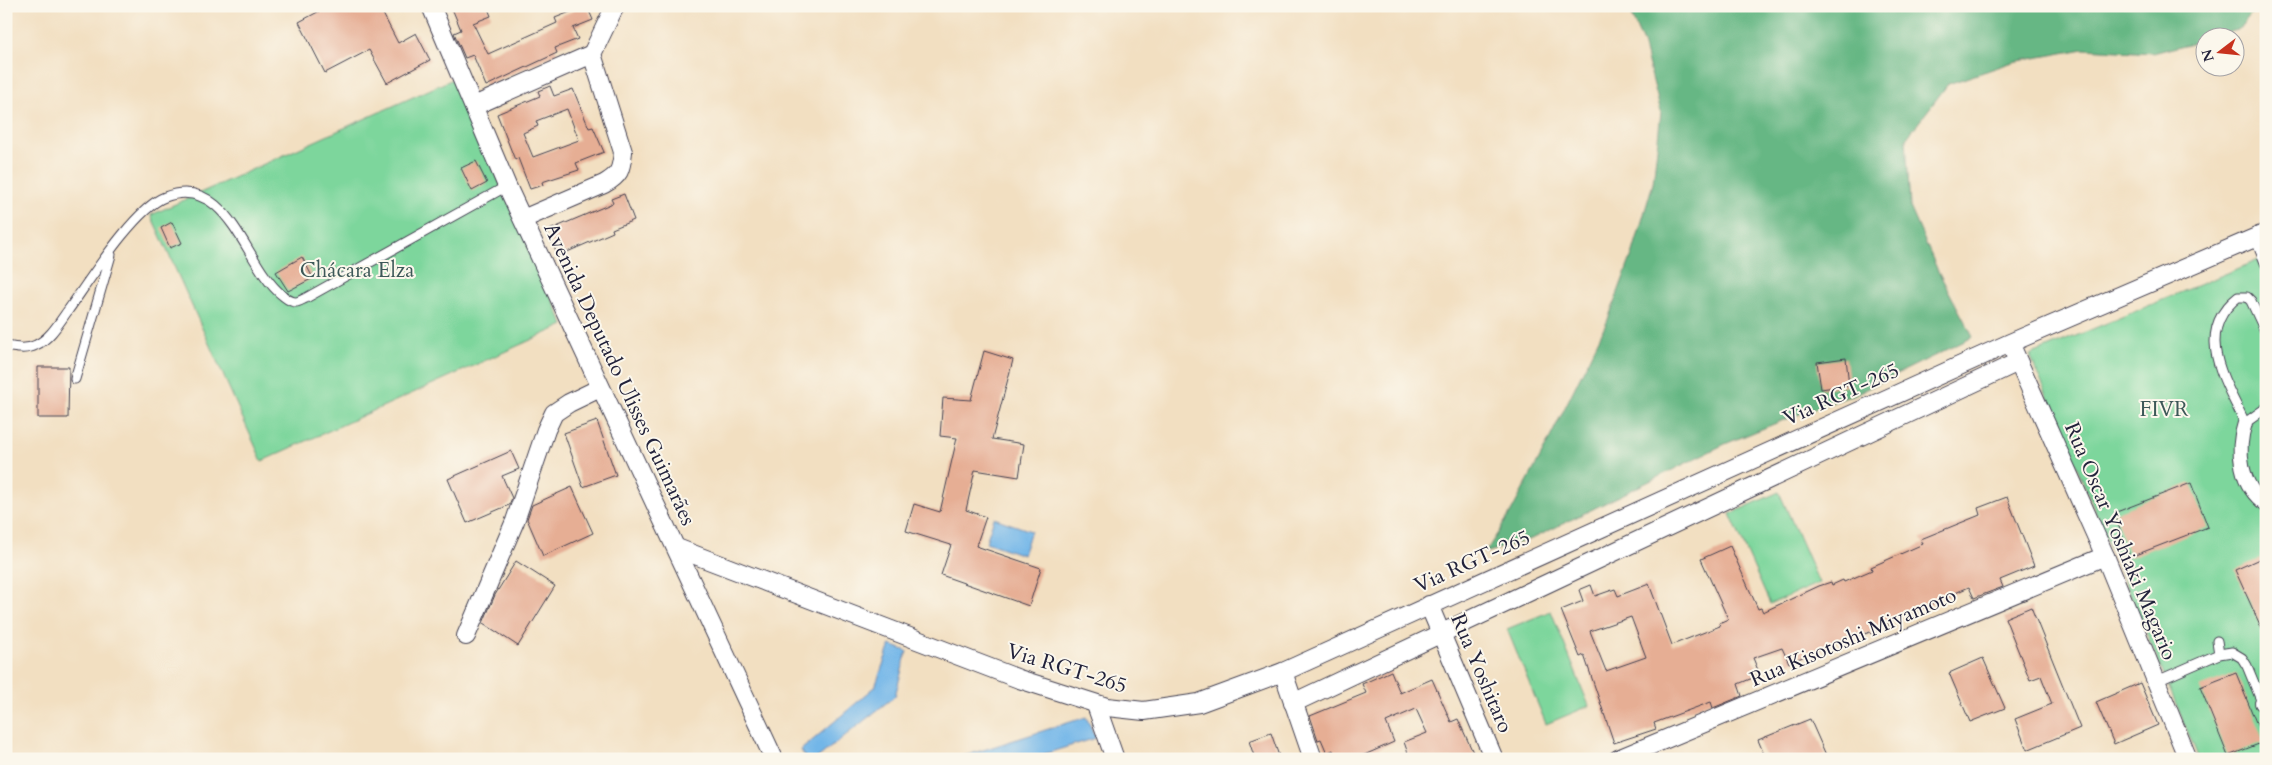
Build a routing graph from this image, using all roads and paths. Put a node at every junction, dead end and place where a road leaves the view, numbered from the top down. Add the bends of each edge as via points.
1 (431, 6) edge
2 (615, 6) edge
3 (592, 54) junction
4 (474, 106) junction
5 (507, 186) junction
6 (523, 219) junction
7 (2260, 235) edge
8 (113, 248) junction
9 (2266, 265) edge
10 (2266, 333) edge
11 (2010, 343) junction
12 (6, 346) edge
13 (2018, 362) junction
14 (75, 379) dead end
15 (600, 388) junction
16 (2266, 408) edge
17 (2245, 423) junction
18 (2266, 504) edge
19 (677, 548) junction
20 (2105, 556) junction
21 (1430, 605) junction
22 (1441, 635) junction
23 (466, 636) dead end
24 (2217, 641) dead end
25 (2219, 654) junction
26 (1283, 672) junction
27 (2157, 681) junction
28 (1293, 703) junction
29 (1096, 705) junction
30 (2265, 706) edge
31 (2266, 752) edge
32 (774, 759) edge
33 (1115, 759) edge
34 (1313, 759) edge
35 (1494, 759) edge
36 (1618, 759) edge
37 (2188, 759) edge
38 (2264, 759) edge

1 - 4 street, Avenida Deputado Ulisses Guimarães
2 - 3 street
3 - 4 street
3 - 6 street via 623,152 621,166 616,177
4 - 5 street, Avenida Deputado Ulisses Guimarães
5 - 6 street, Avenida Deputado Ulisses Guimarães
5 - 8 lane via 295,302 275,290 266,279 216,203 198,195 182,193 164,197 134,221
6 - 15 street, Avenida Deputado Ulisses Guimarães
7 - 9 lane
7 - 11 street, Via RGT-265
8 - 12 lane via 53,331 42,341 26,348
8 - 14 lane
10 - 17 lane via 2251,301 2242,297 2224,311 2216,331 2214,347 2218,364
11 - 13 street, Rua Oscar Yoshiaki Magario
11 - 21 street, Via RGT-265
13 - 20 street, Rua Oscar Yoshiaki Magario
13 - 22 street
15 - 19 street, Avenida Deputado Ulisses Guimarães
15 - 23 street via 554,413 515,521
16 - 17 lane
17 - 18 street via 2240,446 2242,464 2253,490
19 - 29 street, Via RGT-265 via 1018,679
19 - 32 street, Avenida Deputado Ulisses Guimarães
20 - 27 street, Rua Oscar Yoshiaki Magario
20 - 36 street, Rua Kisotoshi Miyamoto
21 - 22 street, Rua Yoshitaro
21 - 26 street, Via RGT-265
22 - 28 street
22 - 35 street, Rua Yoshitaro
24 - 25 lane
25 - 27 lane
25 - 30 lane via 2229,652 2242,658
26 - 28 street
26 - 29 street, Via RGT-265 via 1213,698 1175,708 1144,711
27 - 37 street, Rua Oscar Yoshiaki Magario
28 - 34 street
29 - 33 street
31 - 38 lane

